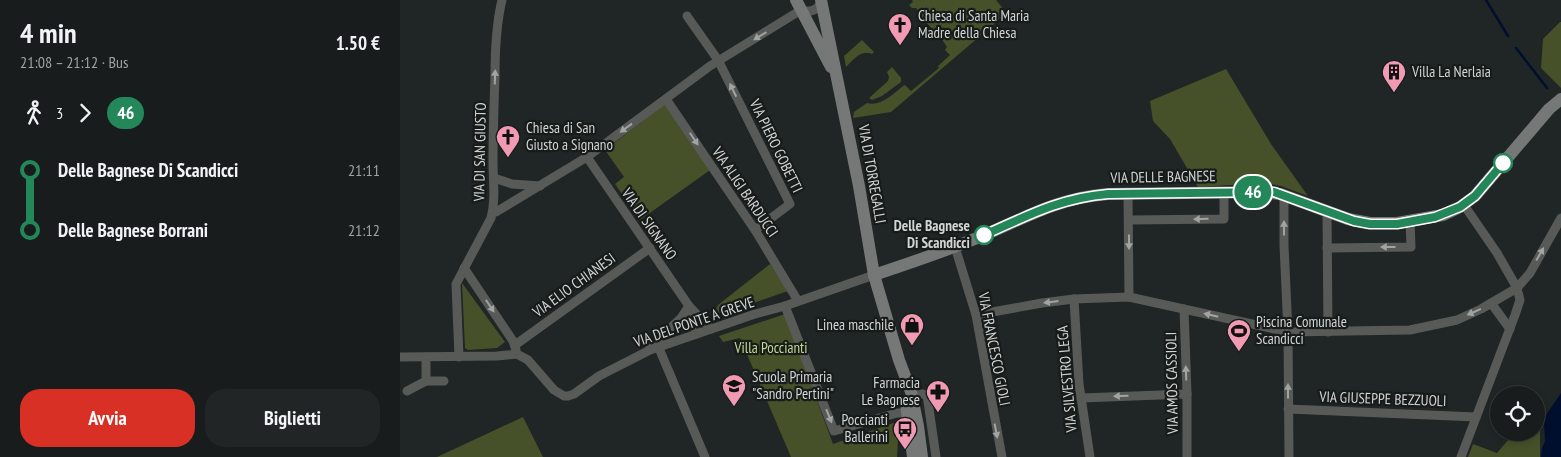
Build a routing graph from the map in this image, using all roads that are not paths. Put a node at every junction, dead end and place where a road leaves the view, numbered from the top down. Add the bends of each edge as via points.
1 (502, 0) edge
2 (822, 0) edge
3 (798, 5) edge
4 (687, 16) dead end
5 (718, 60) junction
6 (838, 80) junction
7 (666, 99) junction
8 (1561, 99) edge
9 (587, 157) junction
10 (494, 178) junction
11 (540, 186) junction
12 (1224, 192) junction
13 (1128, 194) junction
14 (1284, 195) junction
15 (1464, 205) junction
16 (1327, 212) junction
17 (492, 215) junction
18 (1561, 218) edge
19 (1129, 220) junction
20 (1410, 221) junction
21 (755, 230) junction
22 (955, 247) junction
23 (650, 248) junction
24 (1327, 248) junction
25 (464, 268) junction
26 (874, 275) junction
27 (1517, 288) junction
28 (1129, 297) junction
29 (1074, 299) junction
30 (798, 301) junction
31 (1491, 302) junction
32 (689, 306) junction
33 (785, 306) junction
34 (1184, 309) junction
35 (976, 315) junction
36 (711, 329) junction
37 (1510, 329) junction
38 (1288, 332) junction
39 (1328, 332) junction
40 (697, 334) junction
41 (658, 346) junction
42 (516, 350) junction
43 (643, 352) junction
44 (400, 357) edge
45 (426, 357) junction
46 (459, 357) junction
47 (899, 360) junction
48 (426, 381) junction
49 (444, 381) dead end
50 (407, 391) dead end
51 (911, 392) junction
52 (1187, 394) junction
53 (1081, 398) junction
54 (1288, 409) junction
55 (908, 416) junction
56 (1476, 417) junction
57 (934, 439) junction
58 (915, 448) edge
59 (705, 457) edge
60 (922, 457) edge
61 (936, 457) edge
62 (1002, 457) edge
63 (1090, 457) edge
64 (1187, 457) edge
65 (1288, 457) edge
66 (1461, 457) edge

10 -> 1 street, VIA DI SAN GIUSTO via 496,43
2 - 3 street, VIA DI TORREGALLI via 819,7 807,12
2 - 6 main road, VIA DI TORREGALLI
3 -> 5 street
3 - 6 main road, VIA DI TORREGALLI
4 - 5 street
5 - 7 street
21 -> 5 street, VIA PIERO GOBETTI via 790,204
6 - 26 main road, VIA DI TORREGALLI
7 -> 9 street
7 -> 21 street, VIA ALIGI BARDUCCI
8 - 15 main road, VIA DELLE BAGNESE
9 - 11 street
9 - 23 street, VIA DI SIGNANO
10 - 11 street via 512,184
10 - 17 street, VIA DI SAN GIUSTO
11 - 17 street
12 - 13 main road, VIA DELLE BAGNESE
12 - 14 main road, VIA DELLE BAGNESE
12 -> 19 street via 1224,219
13 - 19 street
13 - 22 main road, VIA DELLE BAGNESE via 1089,195 1058,203
14 - 16 main road, VIA DELLE BAGNESE
38 -> 14 street
15 - 20 main road, VIA DELLE BAGNESE via 1443,215
15 - 27 street
16 - 20 main road, VIA DELLE BAGNESE via 1370,224
16 - 24 street
17 - 25 street, VIA DI SAN GIUSTO
27 -> 18 street via 1530,273
19 -> 28 street
20 -> 24 street via 1411,247
21 - 30 street, VIA ALIGI BARDUCCI
22 - 26 main road, VIA DELLE BAGNESE
22 - 35 street, VIA FRANCESCO GIOLI
23 - 32 street, VIA DI SIGNANO
23 - 42 street, VIA ELIO CHIANESI
24 - 39 street
25 -> 42 street via 514,341
25 - 46 street, VIA DI SAN GIUSTO via 455,290
26 - 30 street, VIA DEL PONTE A GREVE
26 - 47 main road, VIA DI TORREGALLI
27 - 31 street
27 - 37 street via 1519,305
28 - 29 street
28 - 34 street
29 -> 35 street
29 - 53 street, VIA SILVESTRO LEGA
30 - 33 street, VIA DEL PONTE A GREVE
31 - 37 street
31 -> 39 street via 1457,320 1410,330
32 - 36 street
32 - 40 street
32 - 43 street via 681,318
33 - 36 street, VIA DEL PONTE A GREVE
33 -> 55 street via 834,431 901,412
38 -> 34 street
52 -> 34 street, VIA AMOS CASSIOLI
35 -> 62 street, VIA FRANCESCO GIOLI
36 - 40 street, VIA DEL PONTE A GREVE
37 - 56 street
38 - 39 street
54 -> 38 street
40 - 41 street, VIA DEL PONTE A GREVE
41 - 43 street, VIA DEL PONTE A GREVE
41 - 59 street
42 - 43 street, VIA DEL PONTE A GREVE via 554,390 564,396 571,396
42 - 46 street
44 - 45 street
45 - 46 street
45 - 48 street
47 - 51 main road
47 - 55 main road
48 - 49 street
48 - 50 street
51 - 57 street via 927,395
51 - 58 main road
52 -> 53 street
52 - 64 street, VIA AMOS CASSIOLI
53 - 63 street, VIA SILVESTRO LEGA
54 - 56 street, VIA GIUSEPPE BEZZUOLI
54 - 65 street
55 - 58 main road
56 - 66 street
57 - 58 street
57 - 61 street
58 - 60 main road

